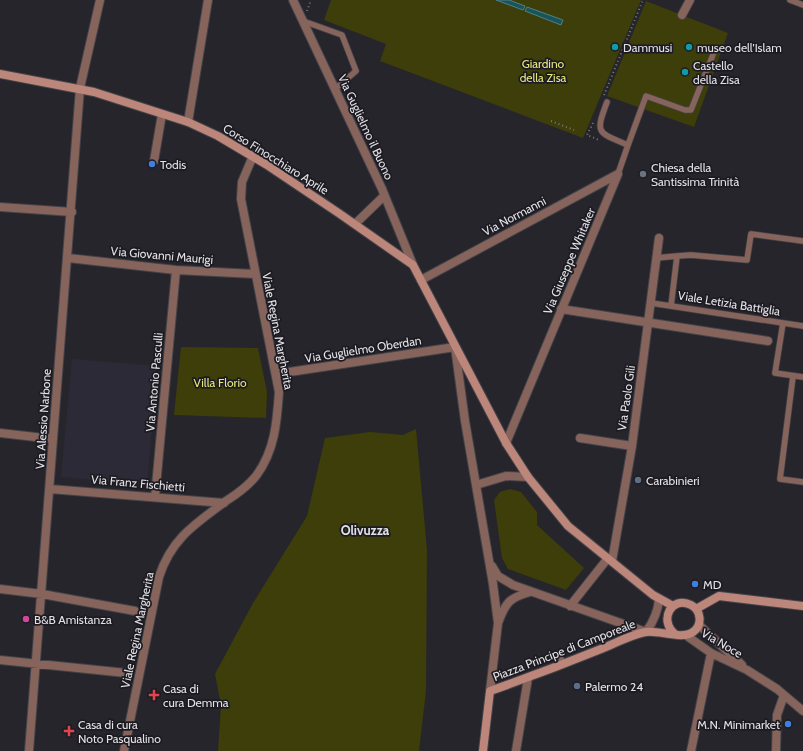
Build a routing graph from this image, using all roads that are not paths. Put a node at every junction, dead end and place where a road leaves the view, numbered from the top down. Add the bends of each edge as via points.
1 (100, 0) edge
2 (208, 0) edge
3 (293, 0) edge
4 (690, 0) edge
5 (790, 0) edge
6 (803, 5) edge
7 (682, 15) dead end
8 (303, 21) junction
9 (714, 52) dead end
10 (0, 74) edge
11 (80, 88) junction
12 (335, 89) junction
13 (604, 102) road end
14 (162, 114) junction
15 (188, 122) junction
16 (628, 145) junction
17 (253, 156) junction
18 (154, 161) dead end
19 (618, 174) junction
20 (384, 196) junction
21 (0, 207) edge
22 (72, 212) junction
23 (355, 224) junction
24 (659, 238) dead end
25 (803, 241) edge
26 (677, 256) junction
27 (68, 258) junction
28 (656, 258) junction
29 (413, 265) junction
30 (176, 270) junction
31 (255, 274) junction
32 (421, 280) junction
33 (651, 303) junction
34 (671, 306) junction
35 (561, 309) junction
36 (648, 322) junction
37 (783, 323) junction
38 (803, 326) edge
39 (768, 341) dead end
40 (455, 347) junction
41 (276, 374) junction
42 (793, 376) junction
43 (803, 377) edge
44 (0, 433) edge
45 (580, 438) dead end
46 (53, 439) junction
47 (506, 443) junction
48 (632, 446) junction
49 (528, 477) junction
50 (803, 482) edge
51 (476, 485) junction
52 (50, 489) junction
53 (155, 497) junction
54 (224, 503) junction
55 (610, 560) junction
56 (489, 562) junction
57 (0, 589) edge
58 (530, 592) junction
59 (42, 594) junction
60 (659, 599) junction
61 (570, 606) junction
62 (673, 606) junction
63 (803, 606) edge
64 (696, 609) junction
65 (135, 611) dead end
66 (498, 623) junction
67 (699, 625) junction
68 (646, 632) junction
69 (675, 634) junction
70 (687, 636) junction
71 (559, 653) dead end
72 (710, 653) junction
73 (0, 660) edge
74 (563, 664) junction
75 (36, 665) junction
76 (747, 670) junction
77 (126, 673) dead end
78 (528, 678) junction
79 (490, 691) junction
80 (784, 695) junction
81 (803, 711) edge
82 (29, 751) edge
83 (124, 751) edge
84 (483, 751) edge
85 (516, 751) edge
86 (691, 751) edge
87 (776, 751) edge

1 - 11 street, Via Alessio Narbone
2 - 15 street
3 - 8 street, Via Guglielmo il Buono
4 - 7 street
5 - 6 lane
8 - 12 street, Via Guglielmo il Buono
8 - 12 lane via 342,36 356,71
9 - 16 lane, Via Giuseppe Whitaker via 691,110 646,96
10 - 11 street, Corso Finocchiaro Aprile
11 - 14 street, Corso Finocchiaro Aprile
11 - 22 street, Via Alessio Narbone
12 - 20 street, Via Guglielmo il Buono
13 - 16 lane via 599,123 600,131
14 - 15 street, Corso Finocchiaro Aprile
14 - 18 street
15 - 17 street, Corso Finocchiaro Aprile
16 - 19 lane, Via Giuseppe Whitaker
17 - 23 street, Corso Finocchiaro Aprile
17 - 31 street, Viale Regina Margherita via 242,182 241,199
19 - 32 street, Via Normanni
19 - 35 street, Via Giuseppe Whitaker
20 - 23 street
20 - 29 street, Via Guglielmo il Buono
21 - 22 street
22 - 27 street, Via Alessio Narbone
23 - 29 street, Corso Finocchiaro Aprile
24 - 28 street, Via Paolo Gili
25 - 26 lane via 748,234 747,260
26 - 28 lane
26 - 34 lane
27 - 30 street, Via Giovanni Maurigi
27 - 46 street, Via Alessio Narbone
28 - 33 street, Via Paolo Gili
29 - 32 street, Corso Finocchiaro Aprile
30 - 31 street, Via Giovanni Maurigi
30 - 53 street, Via Antonio Pasculli
31 - 41 street, Viale Regina Margherita
32 - 40 street, Corso Finocchiaro Aprile
33 - 34 lane, Viale Letizia Battiglia
33 - 36 street, Via Paolo Gili
34 - 37 lane, Viale Letizia Battiglia
35 - 36 street
35 - 47 street, Via Giuseppe Whitaker
36 - 39 street
36 - 48 street, Via Paolo Gili
37 - 38 lane, Viale Letizia Battiglia
37 - 42 lane via 775,373
40 - 41 street, Via Guglielmo Oberdan
40 - 47 street
40 - 51 street, Piazza Principe di Camporeale
41 - 54 street, Viale Regina Margherita via 279,392 277,424 271,448 257,475 246,487
42 - 43 lane
42 - 50 lane via 780,479
44 - 46 street
45 - 48 street
46 - 52 street, Via Alessio Narbone
47 - 49 street
48 - 55 street, Via Paolo Gili
49 - 51 street via 506,476
49 - 55 street via 568,526
51 - 56 street, Piazza Principe di Camporeale
52 - 53 street, Via Franz Fischietti
52 - 59 street, Via Alessio Narbone
53 - 54 street, Via Franz Fischietti
54 - 83 street, Viale Regina Margherita via 188,529 174,544 164,561
55 - 60 street
55 - 61 street
56 - 58 street, Piazza Principe di Camporeale via 498,576
56 - 66 street, Piazza Principe di Camporeale
57 - 59 street
58 - 61 street, Piazza Principe di Camporeale
58 - 66 street via 517,596 506,604
59 - 65 street
59 - 75 street, Via Alessio Narbone
60 - 62 street
60 - 68 street via 654,620
61 - 68 street, Piazza Principe di Camporeale
62 - 64 street via 688,603
62 - 69 street via 666,618 667,624
63 - 64 street via 719,596
64 - 67 street via 700,616
66 - 79 street
67 - 70 street
67 - 76 street, Via Noce
68 - 69 street, Piazza Principe di Camporeale
68 - 74 street, Piazza Principe di Camporeale
69 - 70 street, Piazza Principe di Camporeale
70 - 72 street, Via Noce
71 - 74 lane
72 - 76 street, Via Noce
72 - 86 street
73 - 75 street
74 - 78 street, Piazza Principe di Camporeale
75 - 77 street
75 - 82 street, Via Alessio Narbone
76 - 80 street, Via Noce
78 - 79 street, Piazza Principe di Camporeale
78 - 85 street
79 - 84 street
80 - 81 street, Via Noce
80 - 87 street via 777,715

